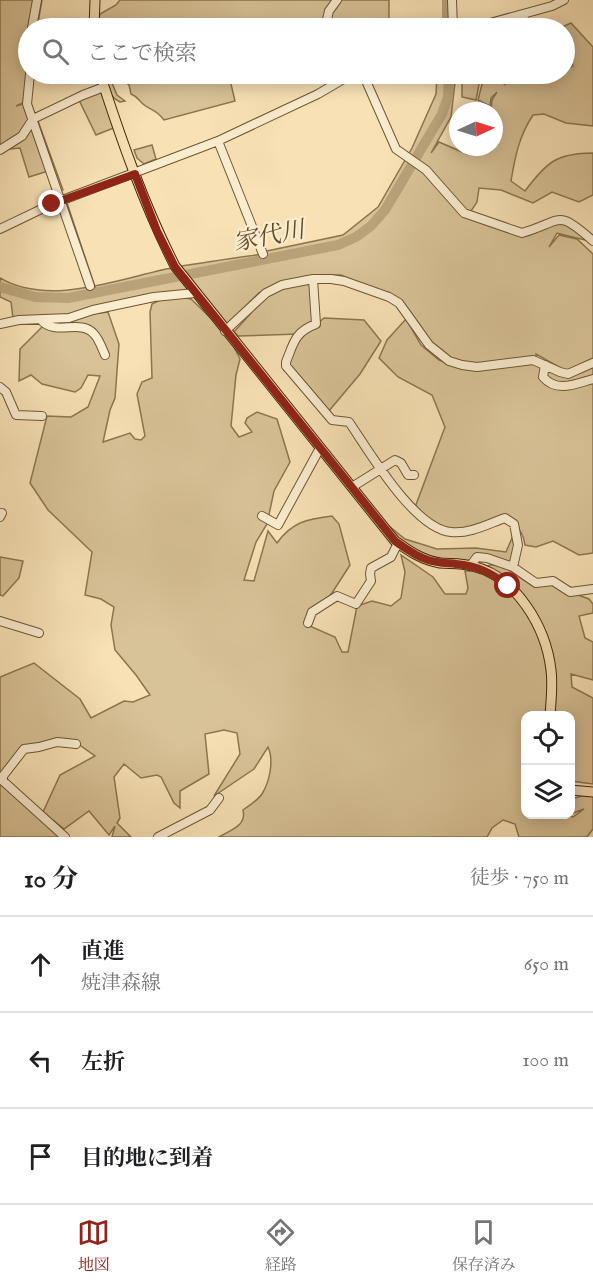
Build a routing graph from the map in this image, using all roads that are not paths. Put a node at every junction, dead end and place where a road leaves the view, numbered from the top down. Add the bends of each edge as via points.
1 (37, 0) edge
2 (95, 0) edge
3 (337, 0) edge
4 (452, 0) edge
5 (564, 0) edge
6 (524, 14) junction
7 (34, 18) edge
8 (94, 18) edge
9 (327, 18) edge
10 (453, 18) edge
11 (509, 18) edge
12 (525, 18) edge
13 (29, 84) edge
14 (103, 84) edge
15 (330, 84) edge
16 (367, 84) edge
17 (104, 87) junction
18 (36, 118) junction
19 (218, 141) junction
20 (0, 150) edge
21 (135, 174) junction
22 (62, 200) junction
23 (0, 229) edge
24 (593, 241) edge
25 (263, 254) dead end
26 (313, 279) junction
27 (90, 286) dead end
28 (195, 293) junction
29 (41, 320) junction
30 (0, 324) edge
31 (225, 331) junction
32 (105, 355) dead end
33 (593, 363) edge
34 (545, 365) junction
35 (593, 379) edge
36 (0, 387) edge
37 (42, 416) dead end
38 (320, 448) junction
39 (382, 470) junction
40 (414, 475) dead end
41 (352, 487) junction
42 (262, 516) dead end
43 (398, 543) junction
44 (471, 566) junction
45 (513, 567) junction
46 (593, 588) edge
47 (0, 621) edge
48 (308, 623) dead end
49 (39, 633) dead end
50 (550, 711) edge
51 (76, 744) dead end
52 (575, 792) edge
53 (593, 792) edge
54 (219, 798) dead end
55 (65, 837) edge
56 (158, 837) edge

1 - 7 street
2 - 8 main road
3 - 9 street
4 - 10 street
5 - 6 street
6 - 11 street
6 - 12 street
13 - 18 street via 27,104
14 - 17 main road
15 - 19 street via 318,94
16 - 24 street via 396,149 419,165 464,213 522,233 563,219
17 - 18 street
17 - 21 main road
18 - 20 street via 22,136
18 - 22 street
19 - 21 street
19 - 25 street
21 - 22 street
21 - 28 main road via 157,231
22 - 23 street
22 - 27 street
26 - 31 street via 282,285 266,293
26 - 34 street via 344,280 399,303 429,345 449,361 477,367 533,360
26 - 39 street via 316,324 296,336 286,366 332,420 349,422
28 - 29 street via 154,297 69,318
28 - 31 main road
29 - 30 street
29 - 32 street via 52,327 88,329
31 - 38 main road
33 - 34 street via 568,374
34 - 35 street via 543,377 558,388
36 - 37 street via 16,415
38 - 41 main road
38 - 42 street via 278,525
39 - 40 street via 395,460 408,475
39 - 41 street
39 - 45 street via 409,505 442,530 472,531 509,519 514,524 518,545
41 - 43 main road
43 - 44 main road via 429,560
43 - 48 street via 392,557 371,568 371,581 356,604 337,596 312,612
44 - 45 street via 477,557
44 - 50 main road via 492,573 534,617 549,657
45 - 46 street via 536,583 553,581 570,592
47 - 49 street
51 - 55 street via 57,742 24,749 3,776 3,781
52 - 53 main road
54 - 56 street via 210,810

